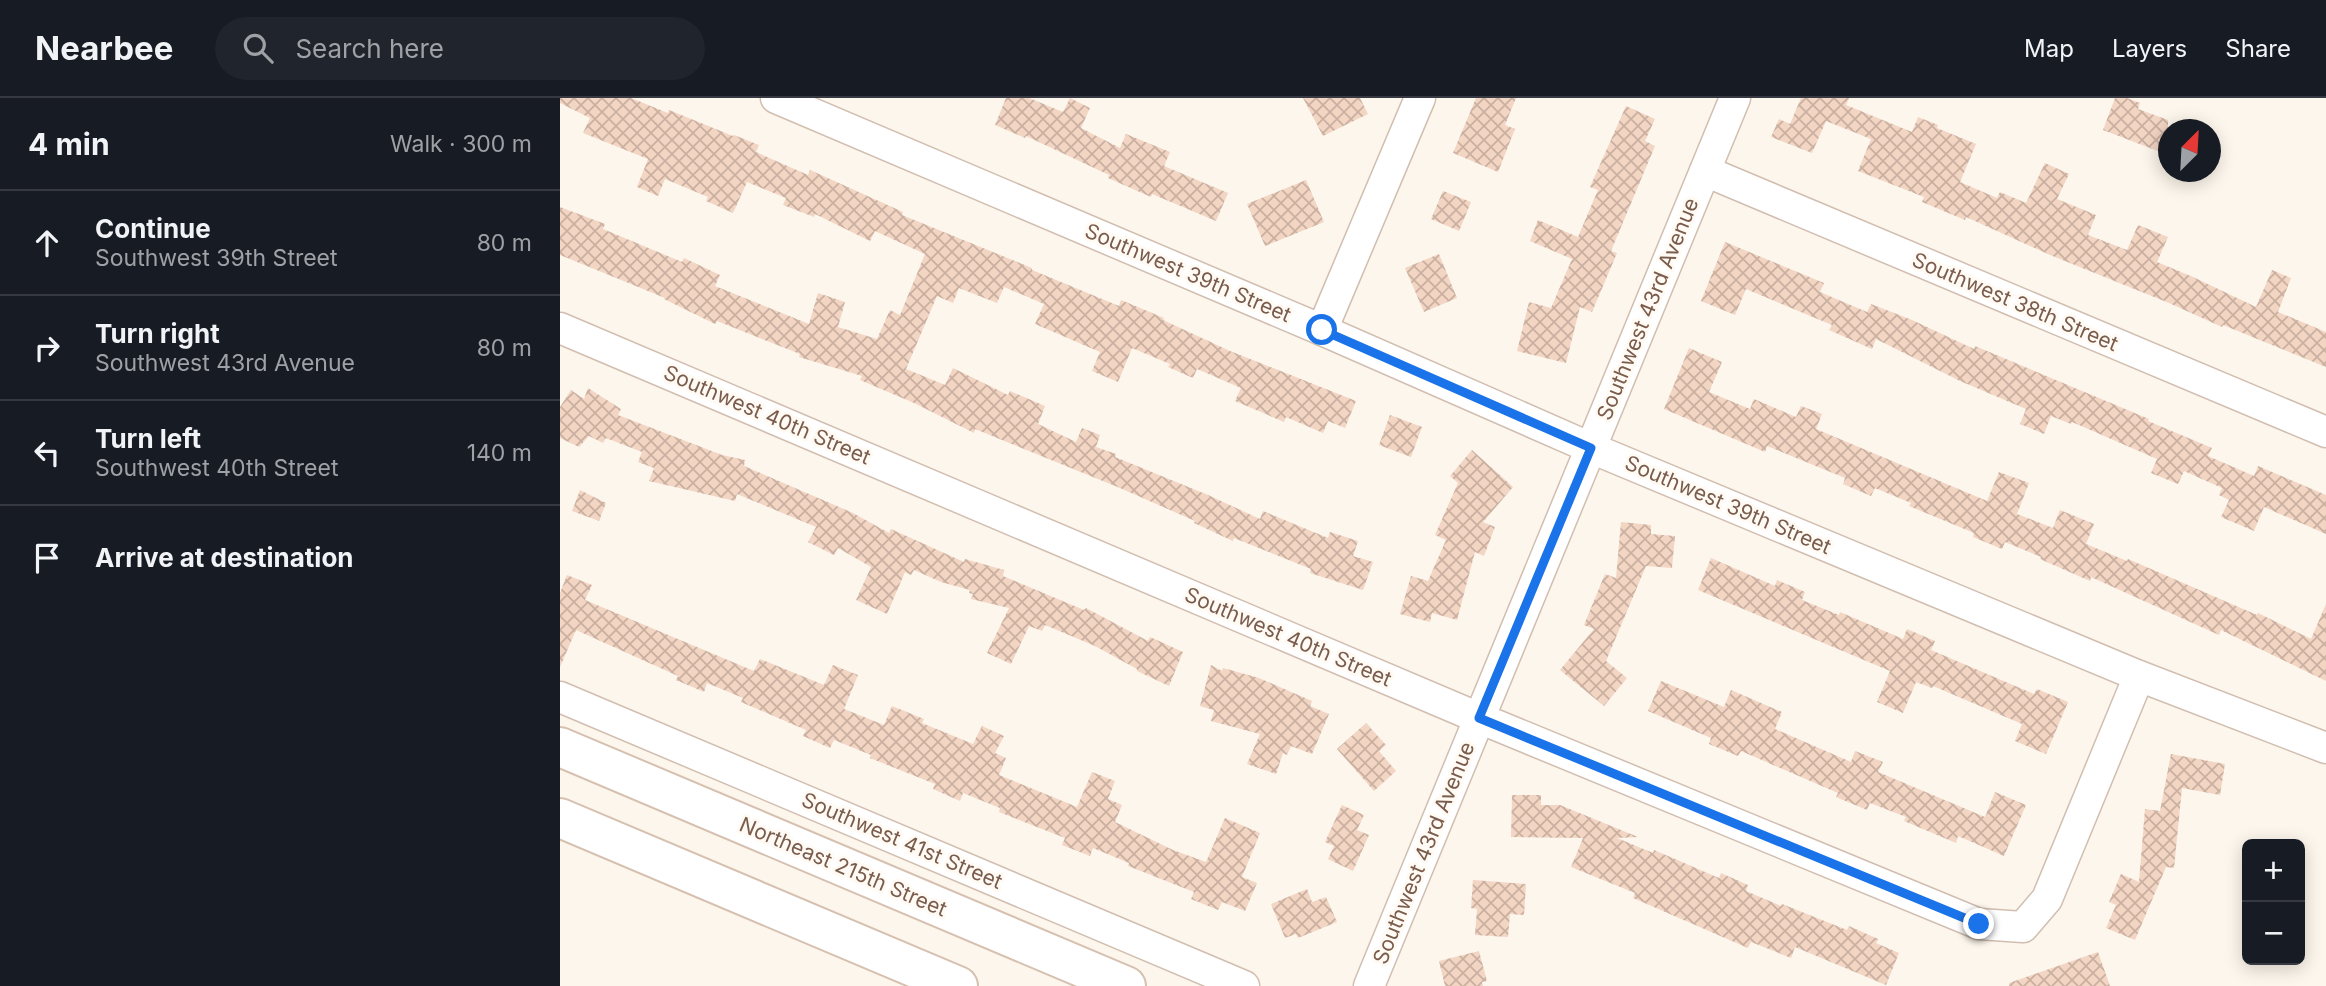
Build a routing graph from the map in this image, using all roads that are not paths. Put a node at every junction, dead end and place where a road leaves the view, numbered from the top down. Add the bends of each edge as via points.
1 (776, 98) edge
2 (1420, 98) edge
3 (1735, 98) edge
4 (1705, 171) junction
5 (560, 328) edge
6 (1322, 330) junction
7 (2326, 432) edge
8 (1591, 448) junction
9 (2139, 676) junction
10 (560, 697) edge
11 (1479, 718) junction
12 (2297, 739) junction
13 (560, 747) edge
14 (2326, 748) edge
15 (2326, 754) edge
16 (560, 818) edge
17 (958, 986) edge
18 (1126, 986) edge
19 (1244, 986) edge
20 (1368, 986) edge

1 - 6 street, Southwest 39th Street
2 - 6 street
3 - 4 street, Southwest 43rd Avenue
4 - 7 street, Southwest 38th Street
4 - 8 street, Southwest 43rd Avenue
5 - 11 street, Southwest 40th Street
6 - 8 street, Southwest 39th Street
8 - 9 street, Southwest 39th Street
8 - 11 street, Southwest 43rd Avenue
9 - 11 street, Southwest 40th Street via 2047,899 2023,927 1979,924
9 - 12 street, Southwest 39th Street
10 - 19 street, Southwest 41st Street
11 - 20 street, Southwest 43rd Avenue
12 - 14 street, Southwest 39th Street
12 - 15 street, Southwest 39th Street
13 - 18 street, Northeast 215th Street
16 - 17 street

